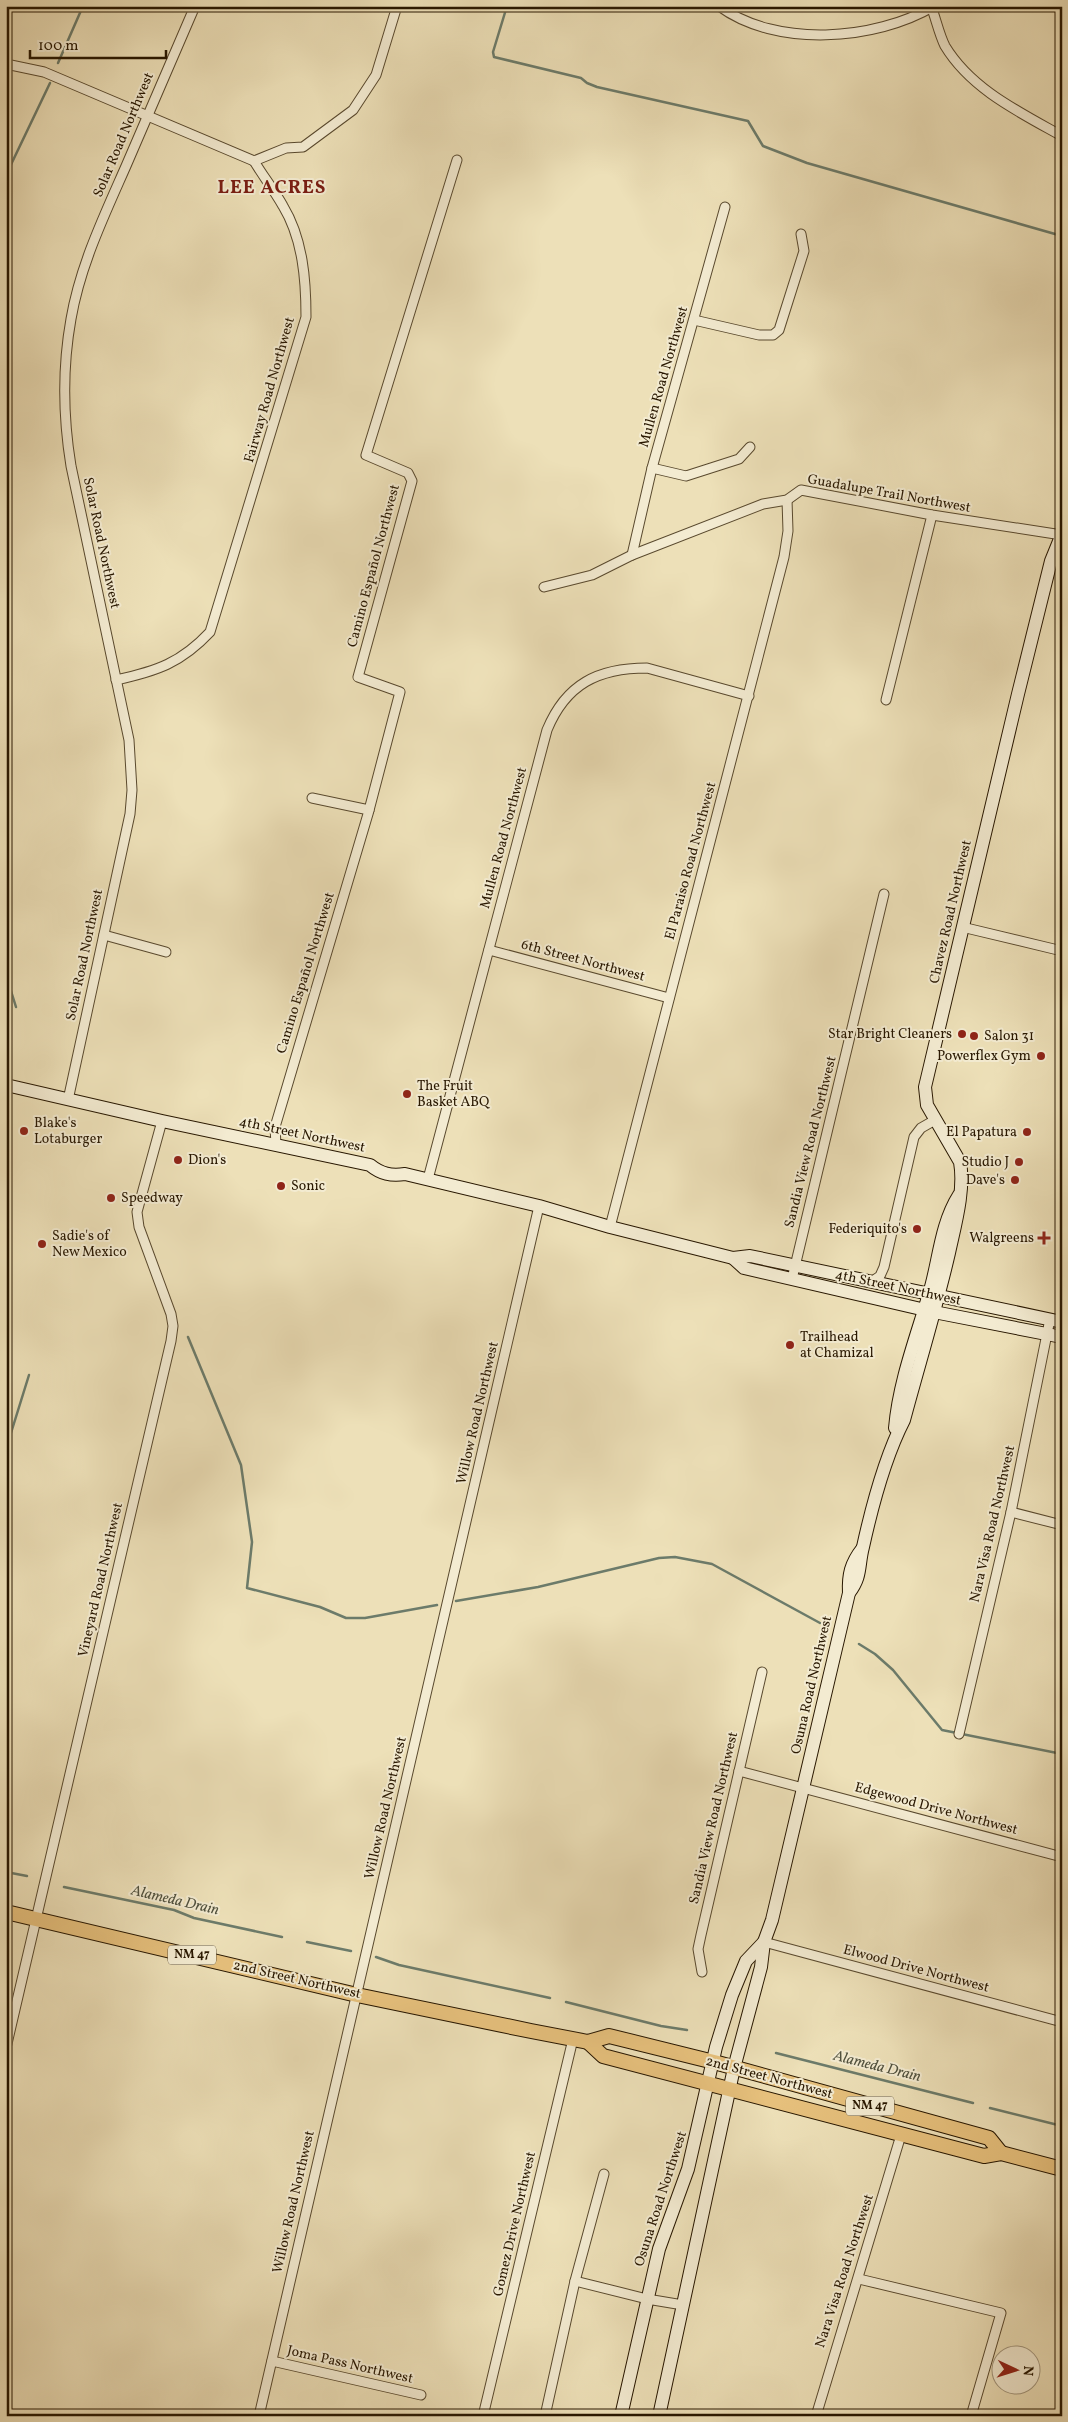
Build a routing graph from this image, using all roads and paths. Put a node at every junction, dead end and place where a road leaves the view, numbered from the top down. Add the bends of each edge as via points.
1 (195, 6) edge
2 (397, 6) edge
3 (718, 6) edge
4 (932, 7) edge
5 (6, 64) edge
6 (148, 115) junction
7 (1062, 136) edge
8 (254, 160) junction
9 (457, 160) dead end
10 (725, 207) dead end
11 (801, 234) dead end
12 (694, 320) junction
13 (750, 447) dead end
14 (652, 468) junction
15 (787, 500) junction
16 (932, 515) junction
17 (1062, 535) edge
18 (632, 554) junction
19 (544, 587) dead end
20 (116, 680) junction
21 (749, 696) junction
22 (886, 700) dead end
23 (312, 798) dead end
24 (369, 810) junction
25 (884, 894) dead end
26 (962, 927) junction
27 (104, 936) junction
28 (489, 950) junction
29 (1058, 950) dead end
30 (166, 952) dead end
31 (669, 998) junction
32 (6, 1086) edge
33 (68, 1100) junction
34 (935, 1120) junction
35 (162, 1121) junction
36 (276, 1145) junction
37 (428, 1179) junction
38 (539, 1206) junction
39 (610, 1227) junction
40 (733, 1258) junction
41 (796, 1264) junction
42 (792, 1279) junction
43 (871, 1282) junction
44 (931, 1303) junction
45 (1056, 1321) edge
46 (1047, 1334) junction
47 (1062, 1337) edge
48 (1011, 1512) junction
49 (1062, 1525) edge
50 (762, 1672) dead end
51 (959, 1734) dead end
52 (739, 1771) junction
53 (803, 1787) junction
54 (1062, 1857) edge
55 (6, 1912) edge
56 (36, 1918) junction
57 (764, 1942) junction
58 (702, 1972) dead end
59 (356, 1994) junction
60 (1062, 2022) edge
61 (572, 2039) junction
62 (588, 2042) junction
63 (6, 2048) edge
64 (714, 2062) junction
65 (734, 2068) junction
66 (709, 2083) junction
67 (730, 2088) junction
68 (901, 2135) junction
69 (1000, 2153) junction
70 (1062, 2169) edge
71 (604, 2174) dead end
72 (859, 2279) junction
73 (576, 2281) junction
74 (646, 2299) junction
75 (683, 2305) junction
76 (272, 2361) junction
77 (421, 2395) dead end
78 (259, 2416) edge
79 (483, 2416) edge
80 (544, 2416) edge
81 (621, 2416) edge
82 (659, 2416) edge
83 (816, 2416) edge
84 (971, 2416) edge

1 - 6 street, Solar Road Northwest
2 - 8 street via 376,75 353,110 303,147 286,148
3 - 4 street via 742,20 763,27 824,35 874,29
4 - 7 street via 944,44 959,67 986,90
5 - 6 street via 44,72
6 - 8 street
6 - 20 street, Solar Road Northwest via 89,253 71,317 64,388 70,466
8 - 20 street, Fairway Road Northwest via 284,207 298,245 306,275 306,317 210,632 192,651 171,662 150,672
9 - 24 street, Camino Español Northwest via 366,455 408,473 412,481 358,677 400,692
10 - 12 street, Mullen Road Northwest
11 - 12 street via 804,251 779,330 773,335 759,335
12 - 14 street, Mullen Road Northwest
13 - 14 street via 739,459 686,476
14 - 18 street, Mullen Road Northwest
15 - 16 street, Guadalupe Trail Northwest via 801,490
15 - 18 street, Guadalupe Trail Northwest via 763,504
15 - 21 street, El Paraiso Road Northwest via 788,531 784,557
16 - 17 street, Guadalupe Trail Northwest
16 - 22 street
17 - 26 main road, Chavez Road Northwest via 1051,561
18 - 19 street, Guadalupe Trail Northwest via 592,575
20 - 27 street, Solar Road Northwest via 130,740 132,790 130,814
21 - 28 street, Mullen Road Northwest via 639,668 599,675 581,684 568,696 555,710 547,730
21 - 31 street, El Paraiso Road Northwest
23 - 24 street
24 - 36 street, Camino Español Northwest via 275,1127
25 - 41 street, Sandia View Road Northwest
26 - 29 street
26 - 34 main road, Chavez Road Northwest via 925,1087 925,1099
27 - 30 street
27 - 33 street, Solar Road Northwest
28 - 31 street, 6th Street Northwest
28 - 37 street, Mullen Road Northwest
31 - 39 street, El Paraiso Road Northwest
32 - 33 main road, 4th Street Northwest
33 - 35 main road, 4th Street Northwest
34 - 43 street via 921,1128 911,1143 886,1258 880,1276
34 - 44 main road via 960,1162 961,1170 958,1212
35 - 36 main road, 4th Street Northwest
35 - 56 street, Vineyard Road Northwest via 137,1212 139,1227 171,1314 171,1341
36 - 37 main road, 4th Street Northwest via 370,1165 380,1164
37 - 38 main road, 4th Street Northwest
38 - 39 main road, 4th Street Northwest
38 - 59 street, Willow Road Northwest
39 - 40 main road, 4th Street Northwest
40 - 41 main road, 4th Street Northwest via 750,1256
40 - 42 main road, 4th Street Northwest via 744,1268
41 - 42 street, Sandia View Road Northwest
41 - 43 main road, 4th Street Northwest
42 - 44 main road, 4th Street Northwest
43 - 44 main road, 4th Street Northwest
44 - 45 main road, 4th Street Northwest
44 - 46 main road, 4th Street Northwest
44 - 53 main road, Osuna Road Northwest via 902,1387 894,1438 862,1549 853,1560 848,1578 849,1593
45 - 46 street, Nara Visa Road Northwest
46 - 47 main road, 4th Street Northwest
46 - 48 street, Nara Visa Road Northwest
48 - 49 street
48 - 51 street, Nara Visa Road Northwest
50 - 52 street, Sandia View Road Northwest
52 - 53 street, Edgewood Drive Northwest
52 - 58 street, Sandia View Road Northwest via 698,1949
53 - 54 street, Edgewood Drive Northwest
53 - 57 main road, Osuna Road Northwest
55 - 56 main road, 2nd Street Northwest / NM 47
56 - 59 main road, 2nd Street Northwest / NM 47
56 - 63 street, Vineyard Road Northwest
57 - 60 street, Elwood Drive Northwest
57 - 64 main road, Osuna Road Northwest via 746,1961 732,1995
57 - 65 main road, Osuna Road Northwest via 761,1968
59 - 61 main road, 2nd Street Northwest / NM 47
59 - 76 street, Willow Road Northwest
61 - 62 main road, 2nd Street Northwest / NM 47
61 - 79 street, Gomez Drive Northwest
62 - 64 main road, 2nd Street Northwest / NM 47 via 609,2036
62 - 66 main road, 2nd Street Northwest / NM 47 via 603,2056
64 - 65 main road, 2nd Street Northwest / NM 47
64 - 66 main road, Osuna Road Northwest
65 - 67 main road, Osuna Road Northwest
65 - 69 main road, 2nd Street Northwest / NM 47 via 989,2138
66 - 67 main road, 2nd Street Northwest / NM 47
66 - 74 main road, Osuna Road Northwest via 688,2169 659,2249
67 - 68 main road, 2nd Street Northwest / NM 47
67 - 75 main road, Osuna Road Northwest
68 - 69 main road, 2nd Street Northwest / NM 47 via 984,2156
68 - 72 street, Nara Visa Road Northwest
69 - 70 main road, 2nd Street Northwest / NM 47
71 - 73 street
72 - 83 street, Nara Visa Road Northwest
72 - 84 street via 1001,2313
73 - 74 street
73 - 80 street
74 - 75 street
74 - 81 main road, Osuna Road Northwest
75 - 82 main road, Osuna Road Northwest
76 - 77 street, Joma Pass Northwest
76 - 78 street, Willow Road Northwest

